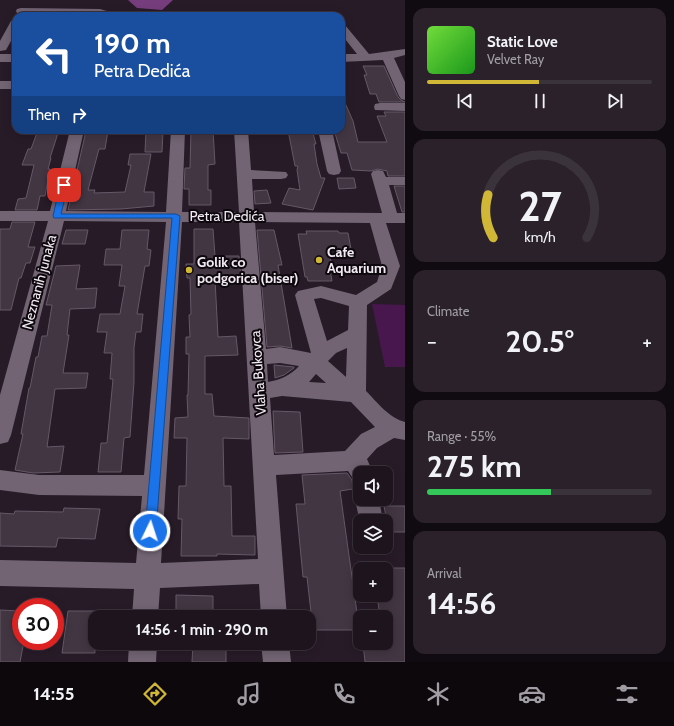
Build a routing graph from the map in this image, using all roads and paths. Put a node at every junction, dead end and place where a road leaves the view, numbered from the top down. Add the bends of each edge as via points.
1 (26, 0) edge
2 (21, 12) edge
3 (345, 32) edge
4 (12, 34) edge
5 (405, 52) edge
6 (386, 56) junction
7 (345, 58) edge
8 (366, 58) junction
9 (12, 59) edge
10 (1, 63) edge
11 (0, 85) edge
12 (12, 85) edge
13 (405, 96) edge
14 (380, 107) dead end
15 (405, 107) edge
16 (76, 134) edge
17 (178, 134) edge
18 (242, 134) edge
19 (326, 134) edge
20 (334, 171) dead end
21 (245, 174) junction
22 (281, 175) dead end
23 (405, 181) edge
24 (0, 216) edge
25 (57, 216) junction
26 (176, 216) junction
27 (248, 216) junction
28 (391, 218) edge
29 (358, 302) junction
30 (357, 334) junction
31 (257, 357) junction
32 (318, 358) junction
33 (282, 388) junction
34 (259, 392) junction
35 (356, 394) junction
36 (399, 429) edge
37 (0, 434) edge
38 (264, 466) junction
39 (357, 466) edge
40 (353, 467) edge
41 (0, 480) edge
42 (153, 486) junction
43 (271, 571) junction
44 (0, 572) edge
45 (148, 576) junction
46 (146, 610) edge
47 (274, 610) edge
48 (143, 650) edge
49 (276, 650) edge
50 (142, 662) edge
51 (277, 662) edge

1 - 2 street
3 - 8 street
4 - 10 street
5 - 6 street
6 - 8 street
6 - 13 street
7 - 8 street
9 - 10 street
11 - 12 street
14 - 15 street
16 - 25 street, Neznanih junaka
17 - 26 street
18 - 21 street, Vlaha Bukovca
19 - 20 street
21 - 22 street
21 - 27 street, Vlaha Bukovca
23 - 28 street via 379,177
24 - 25 street, Petra Dedića
25 - 26 street, Petra Dedića
25 - 37 street, Neznanih junaka
26 - 27 street, Petra Dedića
26 - 42 street
27 - 28 street, Petra Dedića
27 - 31 street, Vlaha Bukovca
28 - 29 street via 392,266 386,285
29 - 30 street
29 - 32 street via 321,292 304,294
30 - 32 street via 329,348
30 - 35 street
31 - 32 street via 280,355
31 - 34 street, Vlaha Bukovca
32 - 33 street via 301,378
32 - 35 street via 337,382
33 - 34 street
33 - 35 street
34 - 38 street, Vlaha Bukovca
35 - 36 street via 375,414
36 - 39 street via 369,441
38 - 40 street
38 - 43 street, Vlaha Bukovca
41 - 42 street via 39,485
42 - 45 street
43 - 45 street
43 - 47 street, Vlaha Bukovca
44 - 45 street
45 - 46 street
48 - 50 street
49 - 51 street

